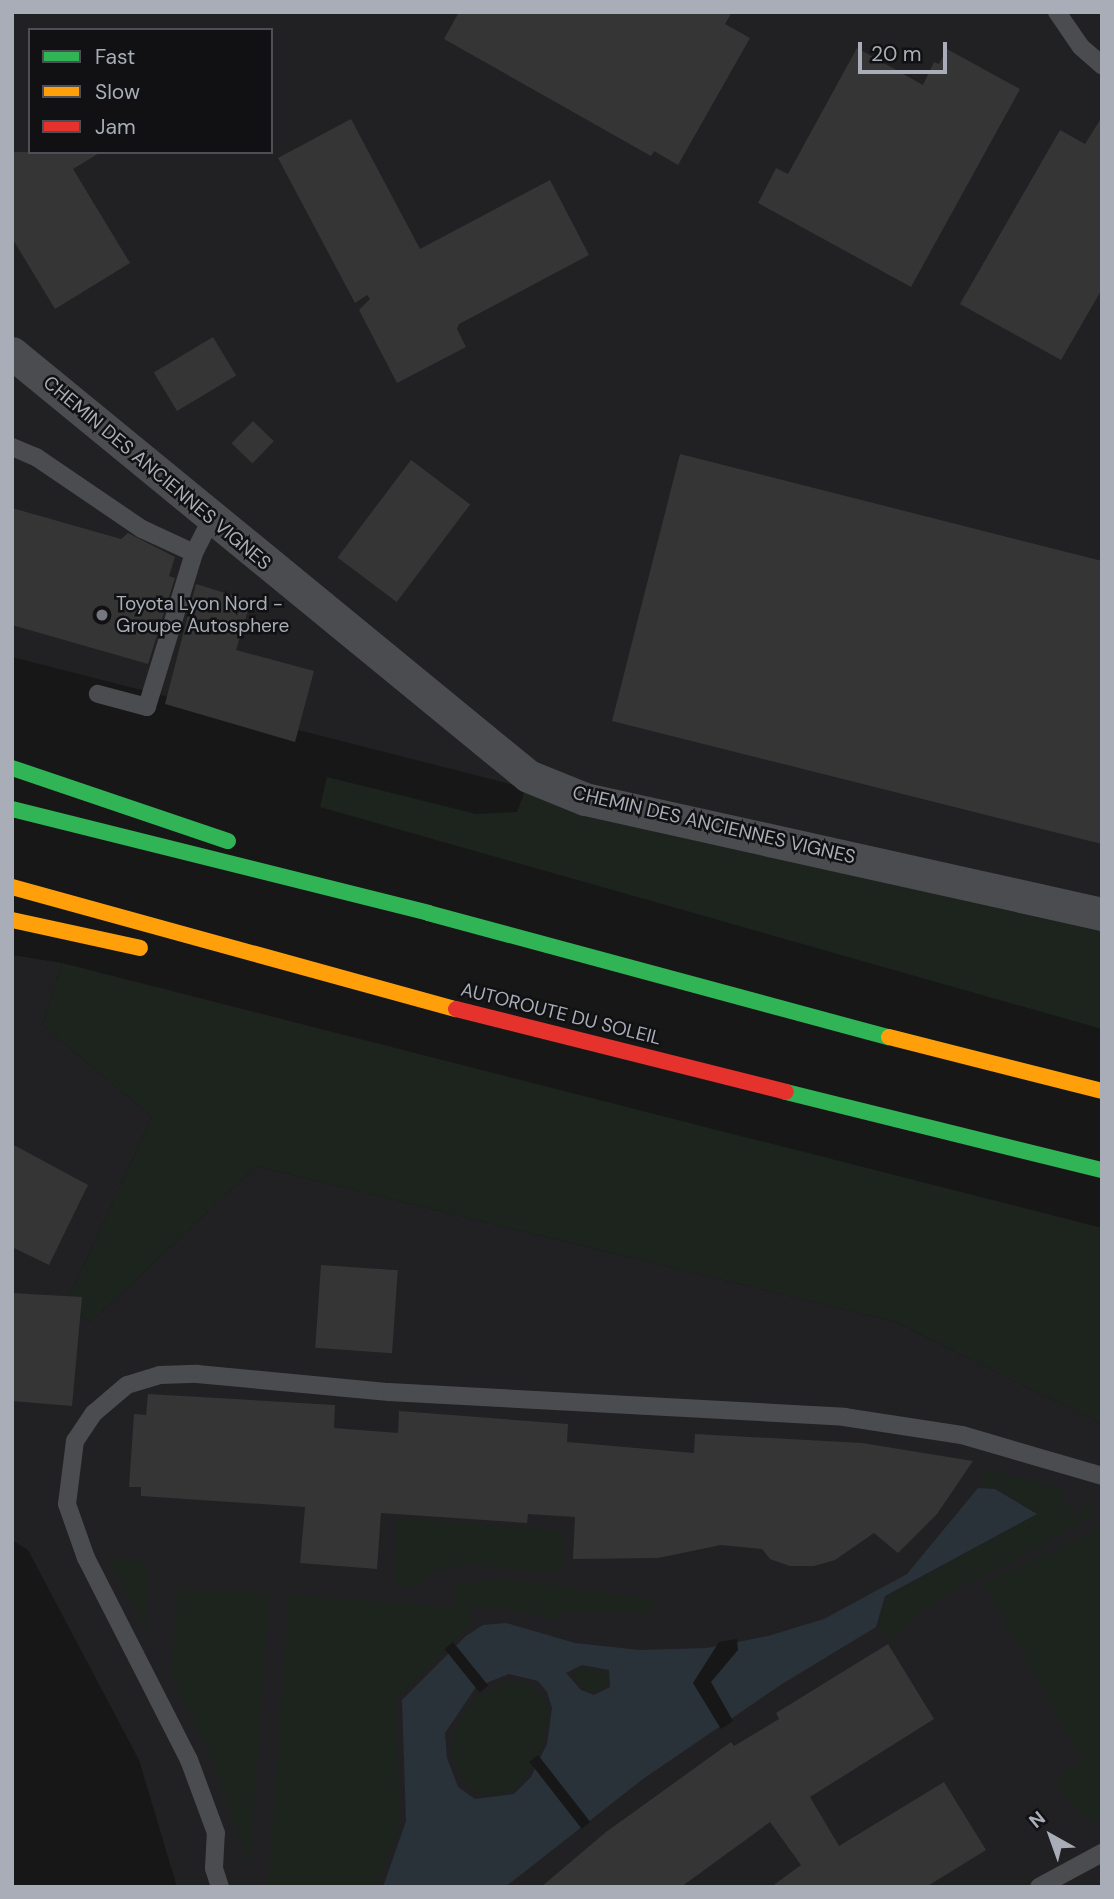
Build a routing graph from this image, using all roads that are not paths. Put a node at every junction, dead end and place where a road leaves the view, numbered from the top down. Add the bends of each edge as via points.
1 (1057, 12) edge
2 (1102, 65) edge
3 (15, 361) edge
4 (12, 447) edge
5 (212, 518) junction
6 (194, 553) junction
7 (98, 694) dead end
8 (12, 768) edge
9 (12, 784) edge
10 (134, 806) junction
11 (12, 809) edge
12 (12, 887) edge
13 (428, 913) junction
14 (1102, 914) edge
15 (12, 920) edge
16 (159, 953) dead end
17 (343, 996) dead end
18 (514, 1025) junction
19 (1102, 1091) edge
20 (1102, 1170) edge
21 (1102, 1476) edge
22 (1102, 1853) edge
23 (220, 1887) edge
24 (1039, 1887) edge

1 - 2 lane via 1081,47
3 - 5 street, CHEMIN DES ANCIENNES VIGNES
4 - 6 lane via 36,457 142,529
5 - 6 lane
5 - 14 street, CHEMIN DES ANCIENNES VIGNES via 528,776 585,799
6 - 7 lane via 147,707
8 - 10 highway
9 - 10 lane
10 - 13 highway
11 - 13 highway
12 - 18 highway, AUTOROUTE DU SOLEIL
13 - 19 highway
15 - 16 highway
17 - 18 highway
18 - 20 highway, AUTOROUTE DU SOLEIL
21 - 23 lane via 962,1435 844,1418 389,1392 197,1374 160,1375 127,1385 94,1413 75,1441 67,1504 86,1558 189,1760 216,1832 214,1868
22 - 24 lane

